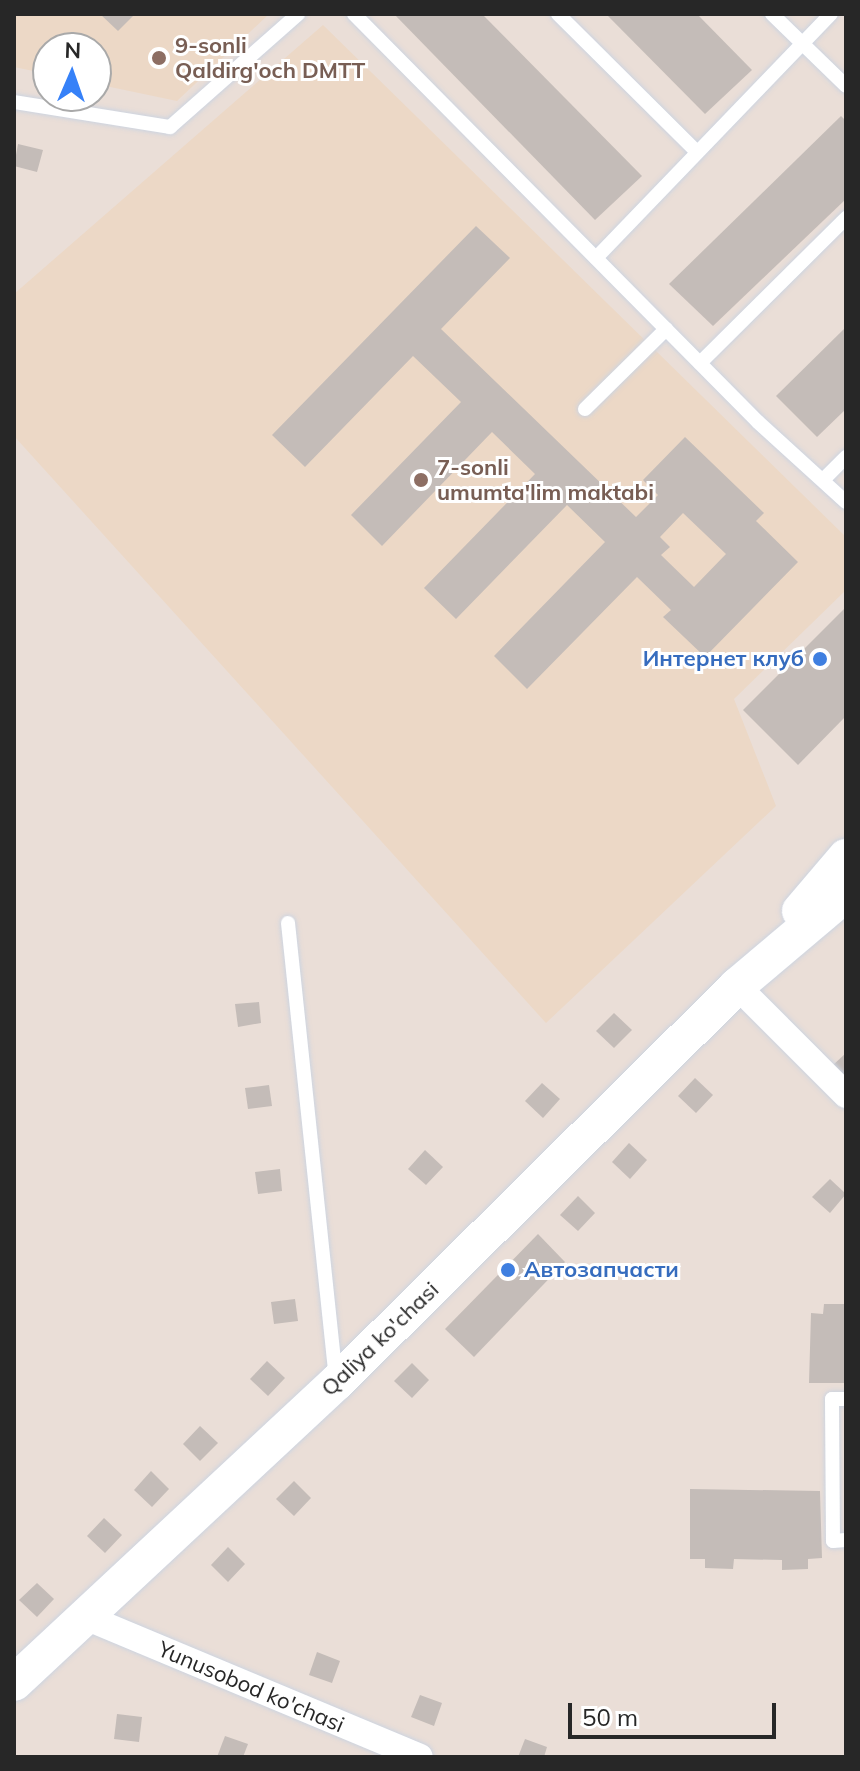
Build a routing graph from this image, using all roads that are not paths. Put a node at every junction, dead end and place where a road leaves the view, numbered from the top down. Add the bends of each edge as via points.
1 (298, 14) edge
2 (354, 14) edge
3 (558, 14) edge
4 (772, 14) edge
5 (831, 14) edge
6 (802, 44) junction
7 (846, 86) edge
8 (14, 102) edge
9 (697, 152) junction
10 (846, 218) edge
11 (596, 258) junction
12 (666, 329) junction
13 (700, 363) junction
14 (585, 409) dead end
15 (846, 457) edge
16 (823, 480) junction
17 (846, 502) edge
18 (846, 857) edge
19 (846, 894) edge
20 (288, 923) dead end
21 (737, 986) junction
22 (846, 1095) edge
23 (337, 1382) junction
24 (846, 1399) edge
25 (846, 1540) edge
26 (83, 1616) junction
27 (14, 1683) edge
28 (420, 1757) edge

1 - 8 lane via 170,127
2 - 11 lane
3 - 9 lane
4 - 6 lane
5 - 6 lane
6 - 7 lane
6 - 9 lane
9 - 11 lane
10 - 13 lane
11 - 12 lane
12 - 13 lane
12 - 14 lane
13 - 16 lane
15 - 16 lane
16 - 17 lane
18 - 21 main road, Qaliya ko'chasi
19 - 21 main road, Qaliya ko'chasi
20 - 23 lane
21 - 22 street
21 - 23 main road, Qaliya ko'chasi
23 - 26 main road, Qaliya ko'chasi
24 - 25 lane via 832,1399 833,1541
26 - 27 main road, Qaliya ko'chasi
26 - 28 street, Yunusobod ko'chasi

